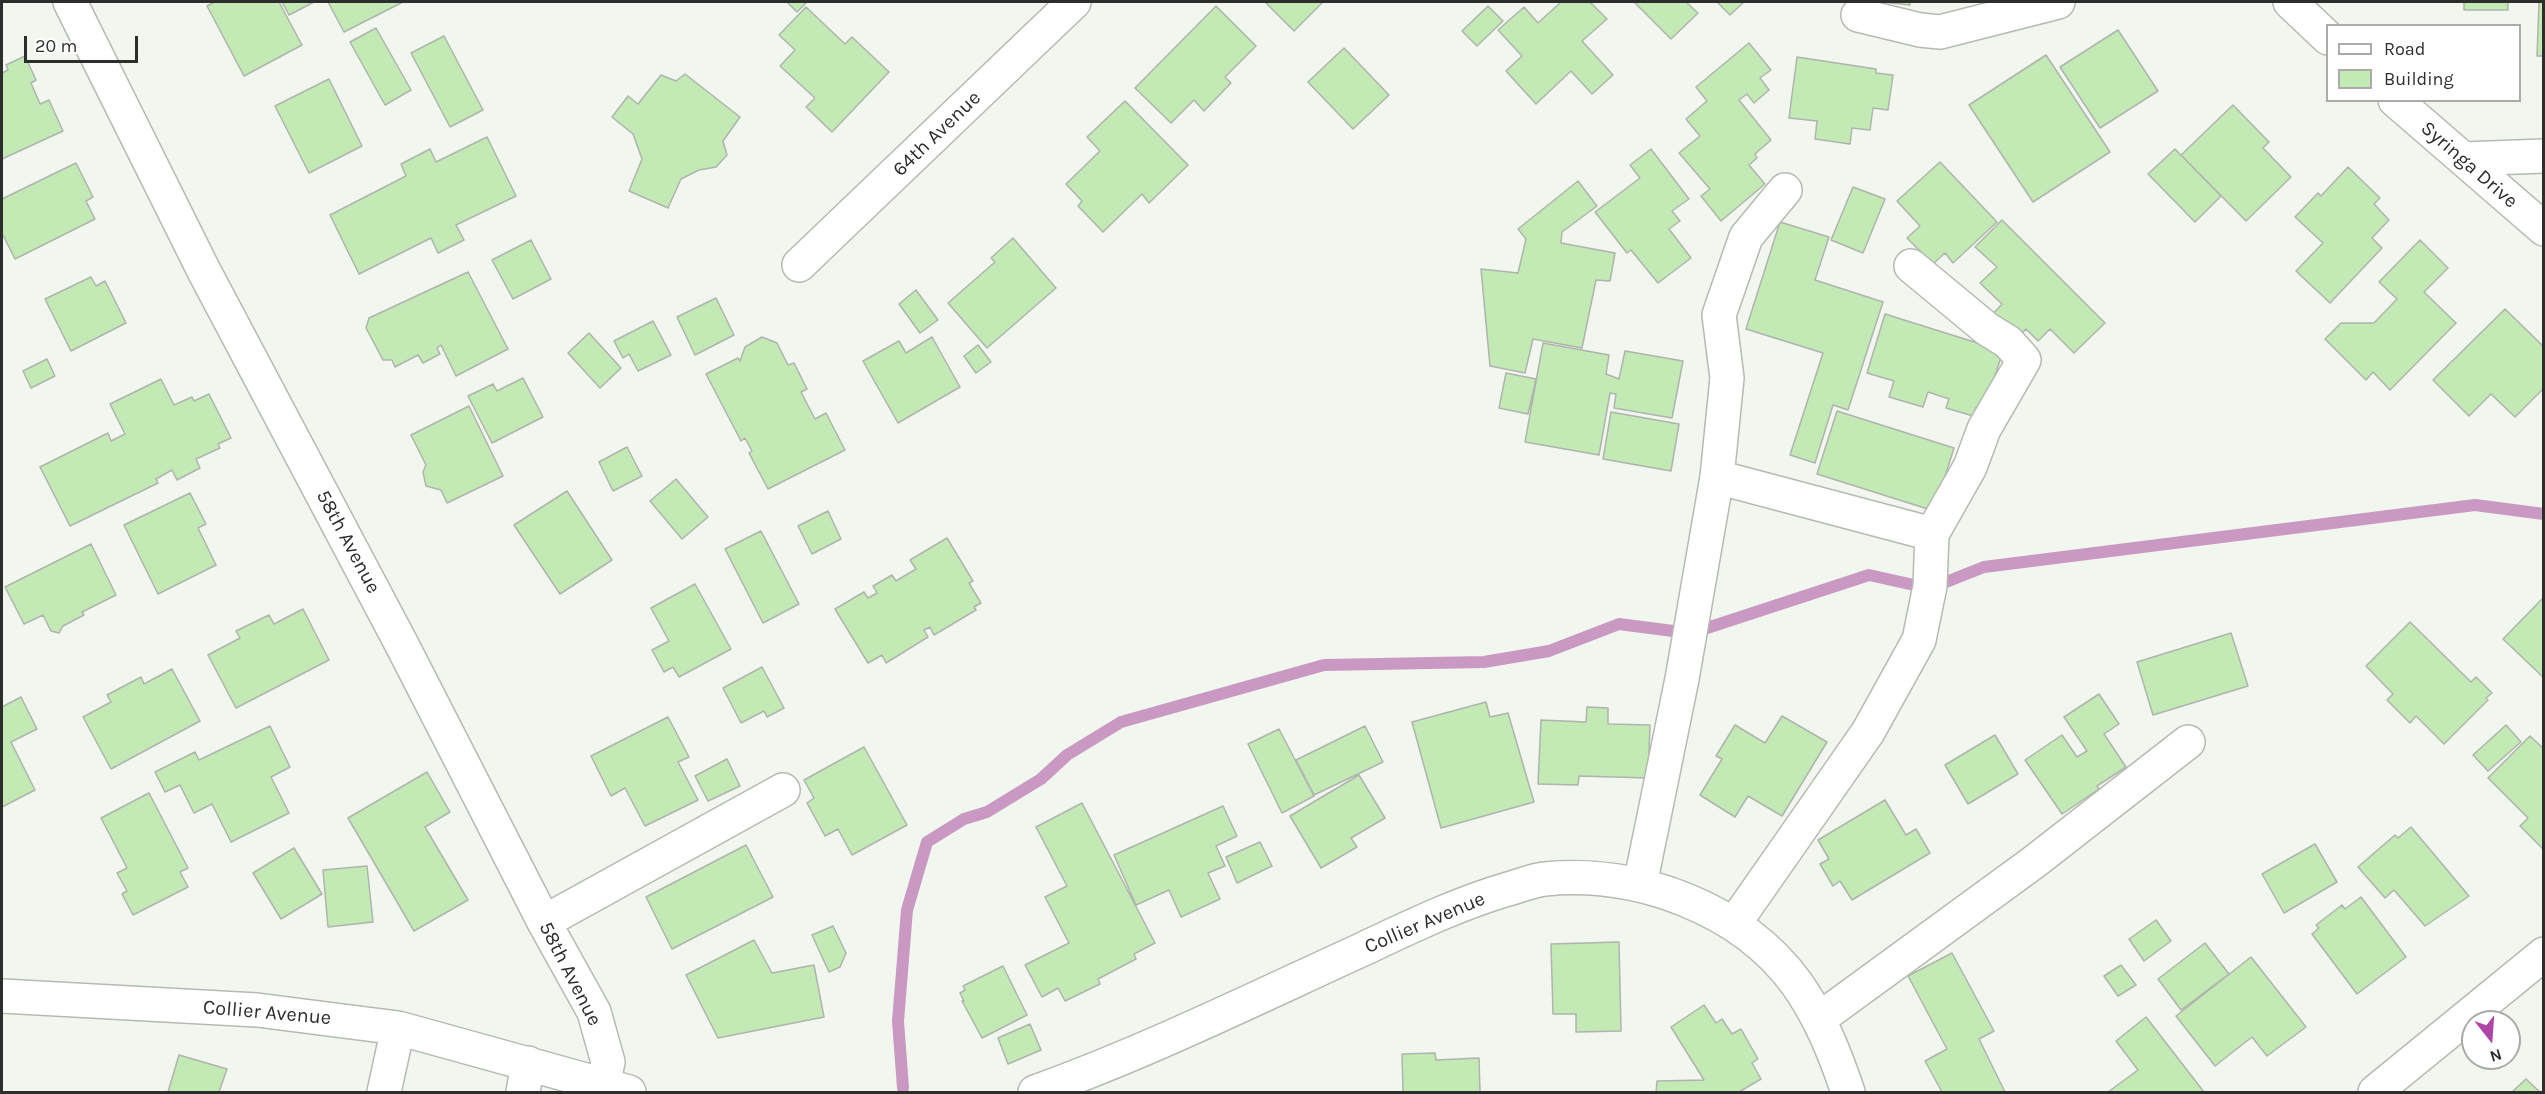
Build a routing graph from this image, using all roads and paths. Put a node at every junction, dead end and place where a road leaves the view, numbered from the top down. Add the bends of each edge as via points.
1 (70, 2) edge
2 (1074, 2) edge
3 (2058, 2) edge
4 (2290, 2) edge
5 (1858, 15) dead end
6 (2326, 36) edge
7 (2397, 102) edge
8 (2544, 156) edge
9 (2463, 159) junction
10 (1785, 190) dead end
11 (2544, 229) edge
12 (799, 265) dead end
13 (1911, 266) dead end
14 (1717, 477) junction
15 (1932, 534) junction
16 (2188, 742) dead end
17 (783, 790) dead end
18 (1640, 885) junction
19 (544, 922) junction
20 (1734, 924) junction
21 (2544, 954) edge
22 (2, 996) edge
23 (1819, 1019) junction
24 (398, 1028) junction
25 (525, 1078) edge
26 (616, 1089) edge
27 (384, 1092) edge
28 (1035, 1092) edge
29 (1848, 1092) edge
30 (2374, 1092) edge

1 - 19 street, 58th Avenue via 204,271
2 - 12 street, 64th Avenue
3 - 5 street via 1940,32
4 - 6 street
7 - 9 street, Syringa Drive
8 - 9 street
9 - 11 street, Syringa Drive
10 - 14 street via 1746,237 1719,315 1727,378
13 - 15 street via 2008,342 2024,360 1984,429 1970,467
14 - 15 street
14 - 18 street via 1682,679
15 - 20 street via 1930,586 1919,640 1868,732
16 - 23 street via 2034,862
17 - 19 street
18 - 20 street, Collier Avenue via 1675,896
18 - 28 street, Collier Avenue via 1595,878 1543,879 1468,900 1147,1046
19 - 26 street, 58th Avenue via 594,1012
20 - 23 street, Collier Avenue via 1770,954 1796,983
21 - 30 street
22 - 24 street, Collier Avenue via 257,1010
23 - 29 street, Collier Avenue
24 - 25 street, Collier Avenue
24 - 27 street
25 - 26 street, Collier Avenue

